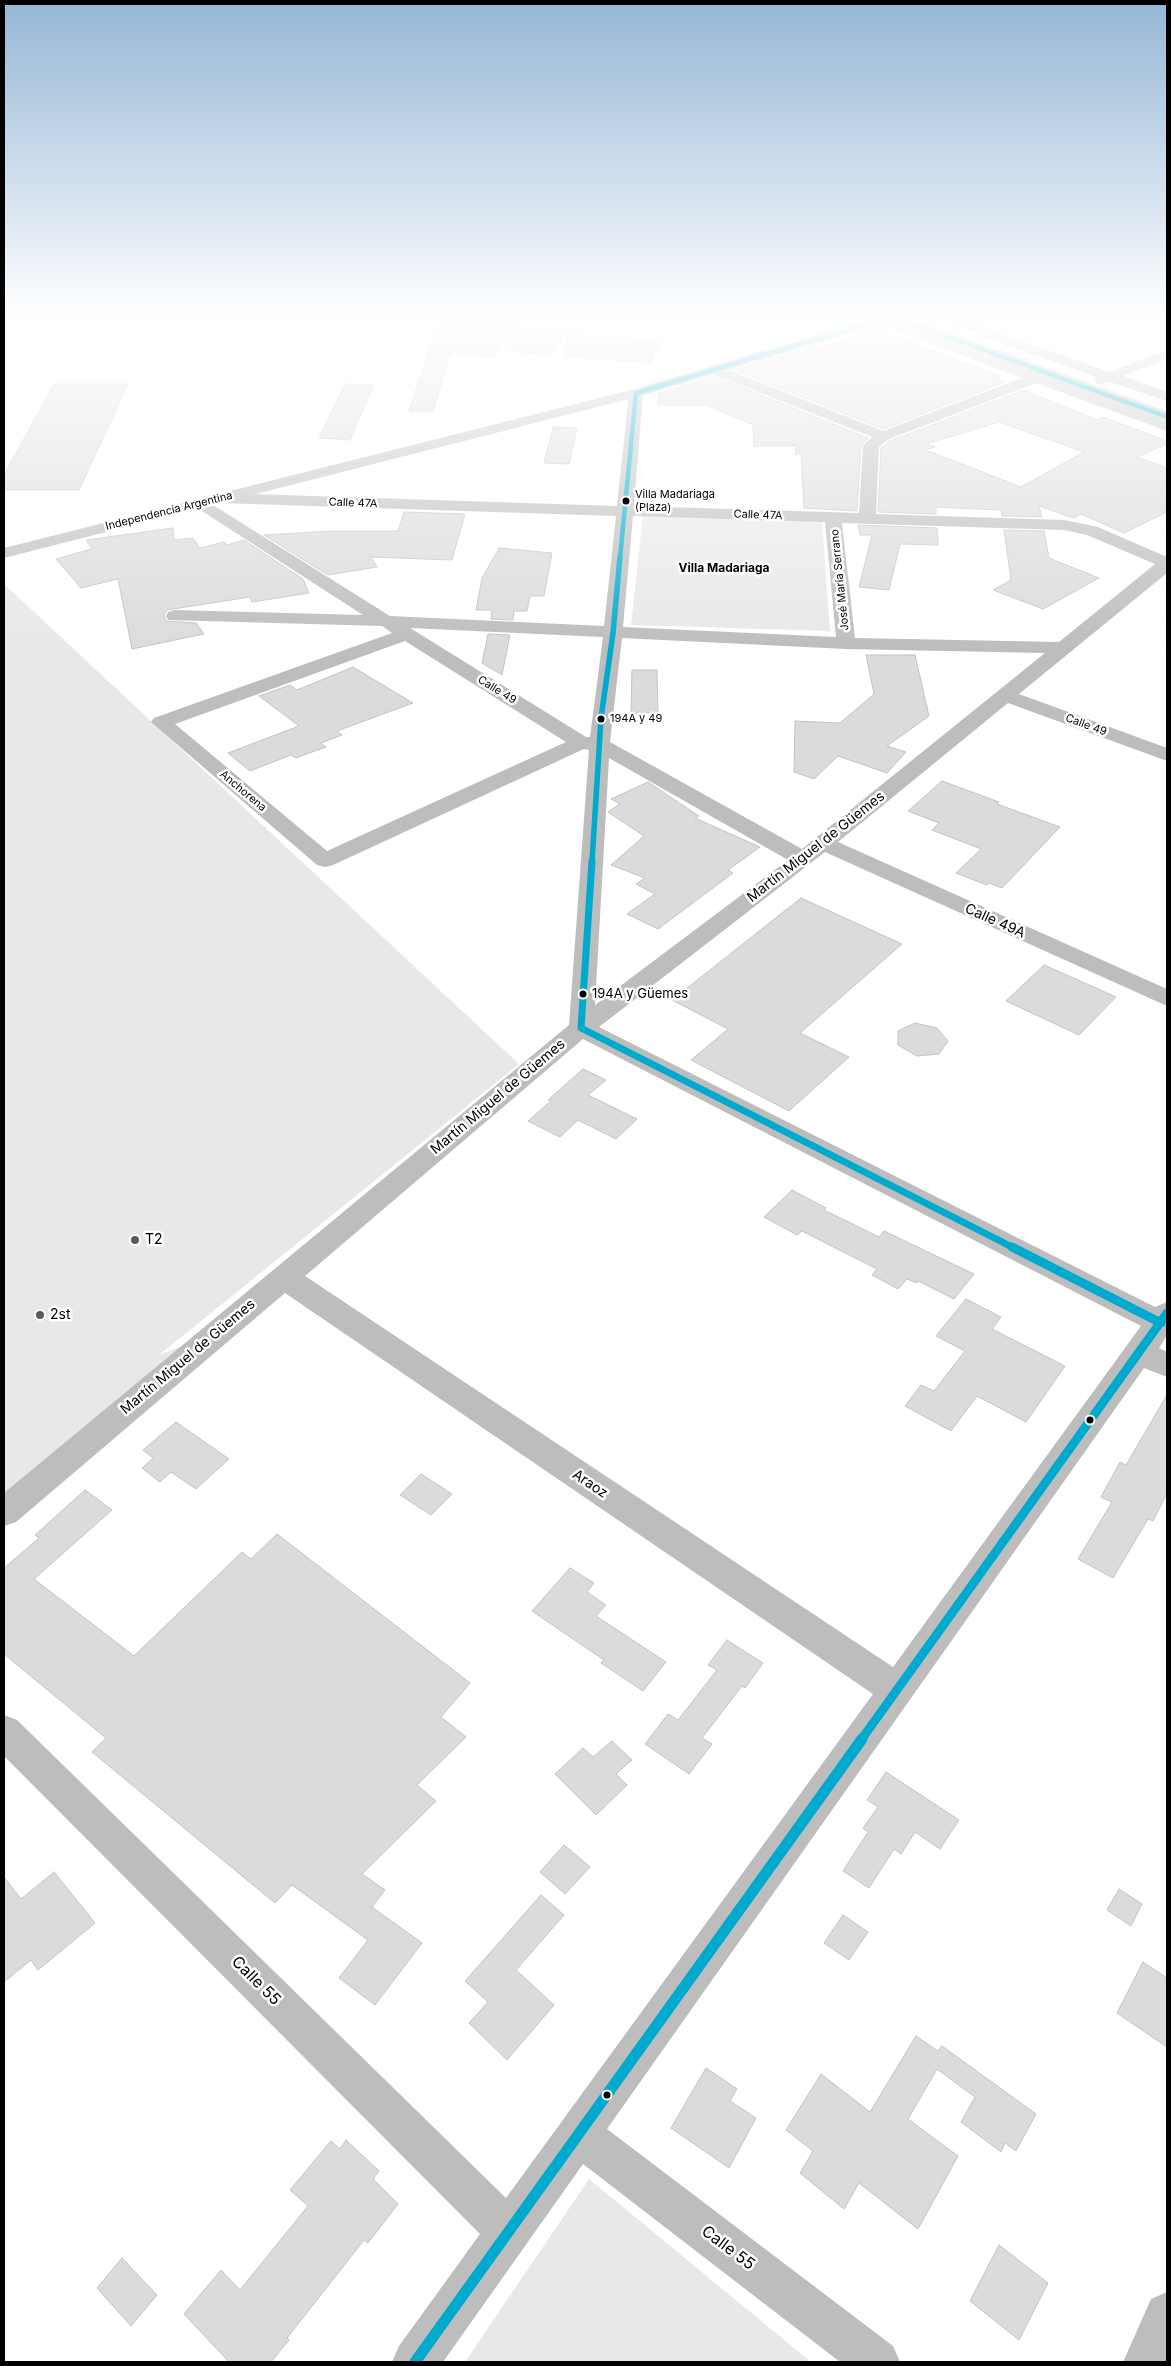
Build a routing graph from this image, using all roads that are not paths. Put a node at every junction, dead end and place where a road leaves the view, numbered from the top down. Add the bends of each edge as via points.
1 (492, 429) edge
2 (633, 429) edge
3 (867, 429) edge
4 (901, 429) edge
5 (884, 436) junction
6 (221, 498) junction
7 (199, 504) junction
8 (626, 511) junction
9 (834, 517) junction
10 (867, 518) junction
11 (4, 553) edge
12 (1167, 564) edge
13 (1157, 584) edge
14 (175, 616) dead end
15 (386, 621) junction
16 (613, 633) junction
17 (407, 634) junction
18 (846, 643) junction
19 (1064, 648) junction
20 (1006, 695) junction
21 (590, 743) junction
22 (1167, 755) edge
23 (822, 843) junction
24 (803, 859) junction
25 (1167, 998) edge
26 (581, 1028) junction
27 (284, 1277) junction
28 (1159, 1338) edge
29 (4, 1512) edge
30 (897, 1690) junction
31 (4, 1732) edge
32 (579, 2134) junction
33 (509, 2231) junction
34 (1167, 2315) edge
35 (415, 2362) edge
36 (877, 2362) edge
37 (1146, 2362) edge

1 - 6 main road, Independencia Argentina
2 - 8 main road
3 - 5 main road
4 - 5 main road
5 - 10 main road via 871,445
6 - 7 main road, Independencia Argentina
6 - 8 main road, Calle 47A
7 - 11 main road, Independencia Argentina
7 - 15 main road, Calle 49
8 - 9 main road, Calle 47A
8 - 16 main road
9 - 10 main road, Calle 47A
9 - 18 main road, José María Serrano
10 - 12 main road, Calle 47A via 1064,525 1092,531
12 - 13 main road, Martín Miguel de Güemes
13 - 19 main road, Martín Miguel de Güemes
14 - 15 main road
15 - 16 main road
15 - 17 main road, Calle 49
16 - 18 main road
16 - 21 main road
17 - 21 main road, Calle 49
17 - 21 main road, Anchorena via 161,722 325,860
18 - 19 main road
19 - 20 main road, Martín Miguel de Güemes
20 - 22 main road, Calle 49
20 - 23 main road, Martín Miguel de Güemes
21 - 24 main road, Calle 49
21 - 26 main road
23 - 24 main road, Martín Miguel de Güemes
23 - 25 main road, Calle 49A
24 - 26 main road, Martín Miguel de Güemes
26 - 27 main road, Martín Miguel de Güemes
26 - 28 main road
27 - 29 main road, Martín Miguel de Güemes
27 - 30 main road, Araoz
28 - 30 main road
30 - 32 main road
31 - 33 main road, Calle 55
32 - 33 main road
32 - 36 main road, Calle 55
33 - 35 main road
34 - 37 main road

